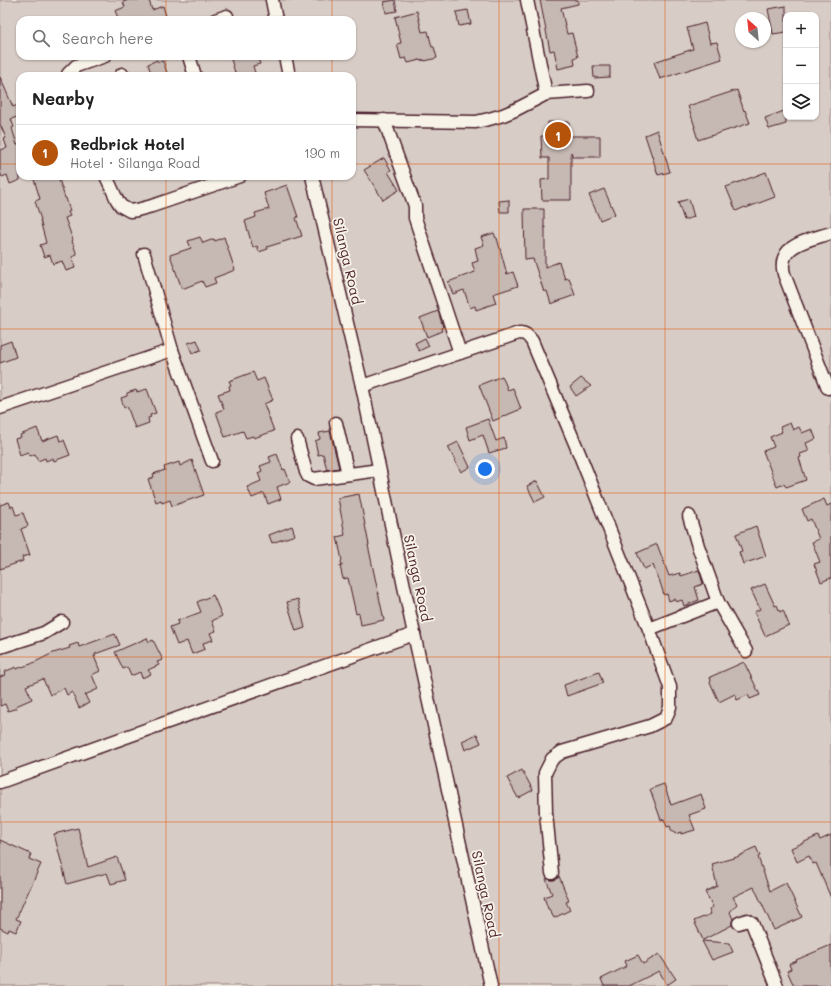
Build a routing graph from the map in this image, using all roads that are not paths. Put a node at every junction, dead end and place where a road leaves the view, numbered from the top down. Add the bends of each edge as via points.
1 (272, 0) edge
2 (527, 0) edge
3 (275, 16) edge
4 (93, 60) edge
5 (190, 60) edge
6 (286, 60) edge
7 (70, 72) edge
8 (194, 72) edge
9 (288, 72) edge
10 (588, 91) dead end
11 (546, 94) junction
12 (356, 120) edge
13 (384, 120) junction
14 (108, 180) edge
15 (228, 180) edge
16 (313, 180) edge
17 (831, 233) edge
18 (144, 254) dead end
19 (172, 350) junction
20 (460, 353) junction
21 (362, 386) junction
22 (828, 388) dead end
23 (0, 408) edge
24 (336, 423) dead end
25 (297, 439) dead end
26 (212, 461) dead end
27 (379, 470) junction
28 (348, 474) junction
29 (689, 516) dead end
30 (718, 602) junction
31 (62, 622) dead end
32 (648, 629) junction
33 (414, 634) junction
34 (0, 647) edge
35 (746, 651) dead end
36 (0, 782) edge
37 (552, 872) dead end
38 (739, 923) dead end
39 (491, 986) edge
40 (777, 986) edge

1 - 3 street
2 - 11 street
4 - 7 street via 76,66
5 - 8 street
6 - 9 street
10 - 11 street
11 - 13 street via 503,115 476,122
12 - 13 street
13 - 20 street via 415,206 415,218
14 - 15 street via 116,200 130,211
16 - 21 street, Silanga Road
17 - 22 street via 795,246 788,250 782,261 784,274
18 - 19 street
19 - 23 street
19 - 26 street
20 - 21 street
20 - 32 street via 519,333 527,335 532,341
21 - 27 street, Silanga Road
24 - 28 street
25 - 28 street via 310,478
27 - 28 street
27 - 33 street, Silanga Road
29 - 30 street
30 - 32 street
30 - 35 street
31 - 34 street via 44,633
32 - 37 street via 670,687 670,707 666,718 650,726 562,752 552,759 545,773
33 - 36 street
33 - 39 street, Silanga Road
38 - 40 street via 747,920 752,924

